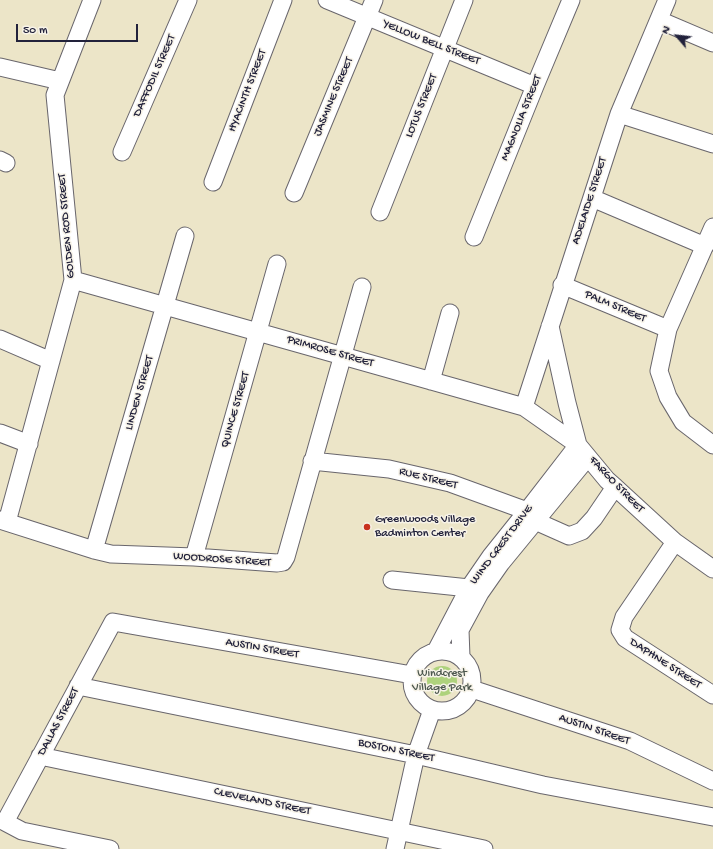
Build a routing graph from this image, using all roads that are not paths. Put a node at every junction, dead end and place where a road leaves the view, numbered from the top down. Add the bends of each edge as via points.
1 (92, 0) edge
2 (188, 0) edge
3 (283, 0) edge
4 (326, 0) edge
5 (374, 0) edge
6 (464, 0) edge
7 (571, 0) edge
8 (667, 0) edge
9 (367, 17) junction
10 (659, 20) junction
11 (713, 43) edge
12 (445, 48) junction
13 (0, 67) edge
14 (60, 81) junction
15 (535, 86) junction
16 (619, 114) junction
17 (713, 144) edge
18 (122, 152) dead end
19 (214, 182) dead end
20 (294, 193) dead end
21 (592, 198) junction
22 (380, 212) dead end
23 (713, 227) edge
24 (185, 236) dead end
25 (474, 237) dead end
26 (705, 246) junction
27 (277, 264) dead end
28 (73, 280) junction
29 (562, 285) junction
30 (362, 287) dead end
31 (166, 306) junction
32 (450, 313) dead end
33 (550, 326) junction
34 (668, 329) junction
35 (258, 332) junction
36 (0, 339) edge
37 (342, 356) junction
38 (51, 361) junction
39 (431, 381) junction
40 (524, 407) junction
41 (0, 433) edge
42 (29, 444) junction
43 (713, 445) edge
44 (583, 451) junction
45 (312, 461) junction
46 (615, 487) junction
47 (532, 515) junction
48 (4, 521) edge
49 (675, 542) junction
50 (94, 550) junction
51 (194, 557) junction
52 (713, 569) edge
53 (392, 580) dead end
54 (469, 588) junction
55 (113, 622) joint
56 (436, 651) junction
57 (461, 657) junction
58 (412, 675) junction
59 (78, 686) junction
60 (472, 689) junction
61 (713, 695) edge
62 (432, 710) junction
63 (416, 755) junction
64 (40, 756) junction
65 (713, 781) edge
66 (713, 817) edge
67 (399, 830) junction
68 (110, 849) edge
69 (395, 849) edge
70 (484, 849) edge

1 - 14 street, GOLDEN ROD STREET
2 - 18 street, DAFFODIL STREET
3 - 19 street, HYACINTH STREET
4 - 9 street, YELLOW BELL STREET
5 - 9 street, JASMINE STREET
6 - 12 street, LOTUS STREET
7 - 15 street, MAGNOLIA STREET
8 - 10 street, ADELAIDE STREET
9 - 12 street, YELLOW BELL STREET
9 - 20 street, JASMINE STREET
10 - 11 street
10 - 16 street, ADELAIDE STREET
12 - 15 street, YELLOW BELL STREET
12 - 22 street, LOTUS STREET
13 - 14 street
14 - 28 street, GOLDEN ROD STREET via 55,95
15 - 25 street, MAGNOLIA STREET
16 - 17 street
16 - 21 street, ADELAIDE STREET
21 - 26 street
21 - 29 street, ADELAIDE STREET
23 - 26 street
24 - 31 street, LINDEN STREET
26 - 34 street
27 - 35 street, QUINCE STREET
28 - 31 street, PRIMROSE STREET
28 - 38 street, GOLDEN ROD STREET
29 - 33 street, ADELAIDE STREET
29 - 34 street, PALM STREET
30 - 37 street, WOODROSE STREET
31 - 35 street, PRIMROSE STREET
31 - 50 street, LINDEN STREET
32 - 39 street
33 - 40 street, ADELAIDE STREET
33 - 44 street, FARGO STREET via 567,403
34 - 43 street via 659,371 668,397 682,422
35 - 37 street, PRIMROSE STREET
35 - 51 street, QUINCE STREET
36 - 38 street
37 - 39 street, PRIMROSE STREET
37 - 45 street, WOODROSE STREET
38 - 42 street, GOLDEN ROD STREET
39 - 40 street, PRIMROSE STREET
40 - 44 street, PRIMROSE STREET
41 - 42 street
42 - 48 street, GOLDEN ROD STREET
44 - 46 street, FARGO STREET
44 - 47 street, WIND CREST DRIVE
45 - 47 street, RUE STREET via 389,469 450,483
45 - 51 street, WOODROSE STREET via 283,562
46 - 47 street, RUE STREET via 594,518 582,530 570,536 542,524
46 - 49 street, FARGO STREET
47 - 54 street, WIND CREST DRIVE via 491,556
47 - 57 street, WIND CREST DRIVE via 480,593 460,630
48 - 50 street, WOODROSE STREET
49 - 52 street, FARGO STREET
49 - 61 street, DAPHNE STREET via 624,617 620,630 625,638
50 - 51 street, WOODROSE STREET via 111,554
53 - 54 street
54 - 56 street, WIND CREST DRIVE
55 - 58 street, AUSTIN STREET
55 - 59 street, DALLAS STREET
56 - 57 street via 445,651
56 - 58 street via 420,660
57 - 60 street via 471,672
58 - 62 street via 413,693 424,706
59 - 63 street, BOSTON STREET
59 - 64 street, DALLAS STREET
60 - 62 street via 461,706 442,712
60 - 65 street, AUSTIN STREET via 630,741
62 - 63 street
63 - 66 street, BOSTON STREET via 543,785
63 - 67 street
64 - 67 street, CLEVELAND STREET
64 - 68 street, DALLAS STREET via 5,822 22,831
67 - 69 street
67 - 70 street, CLEVELAND STREET

